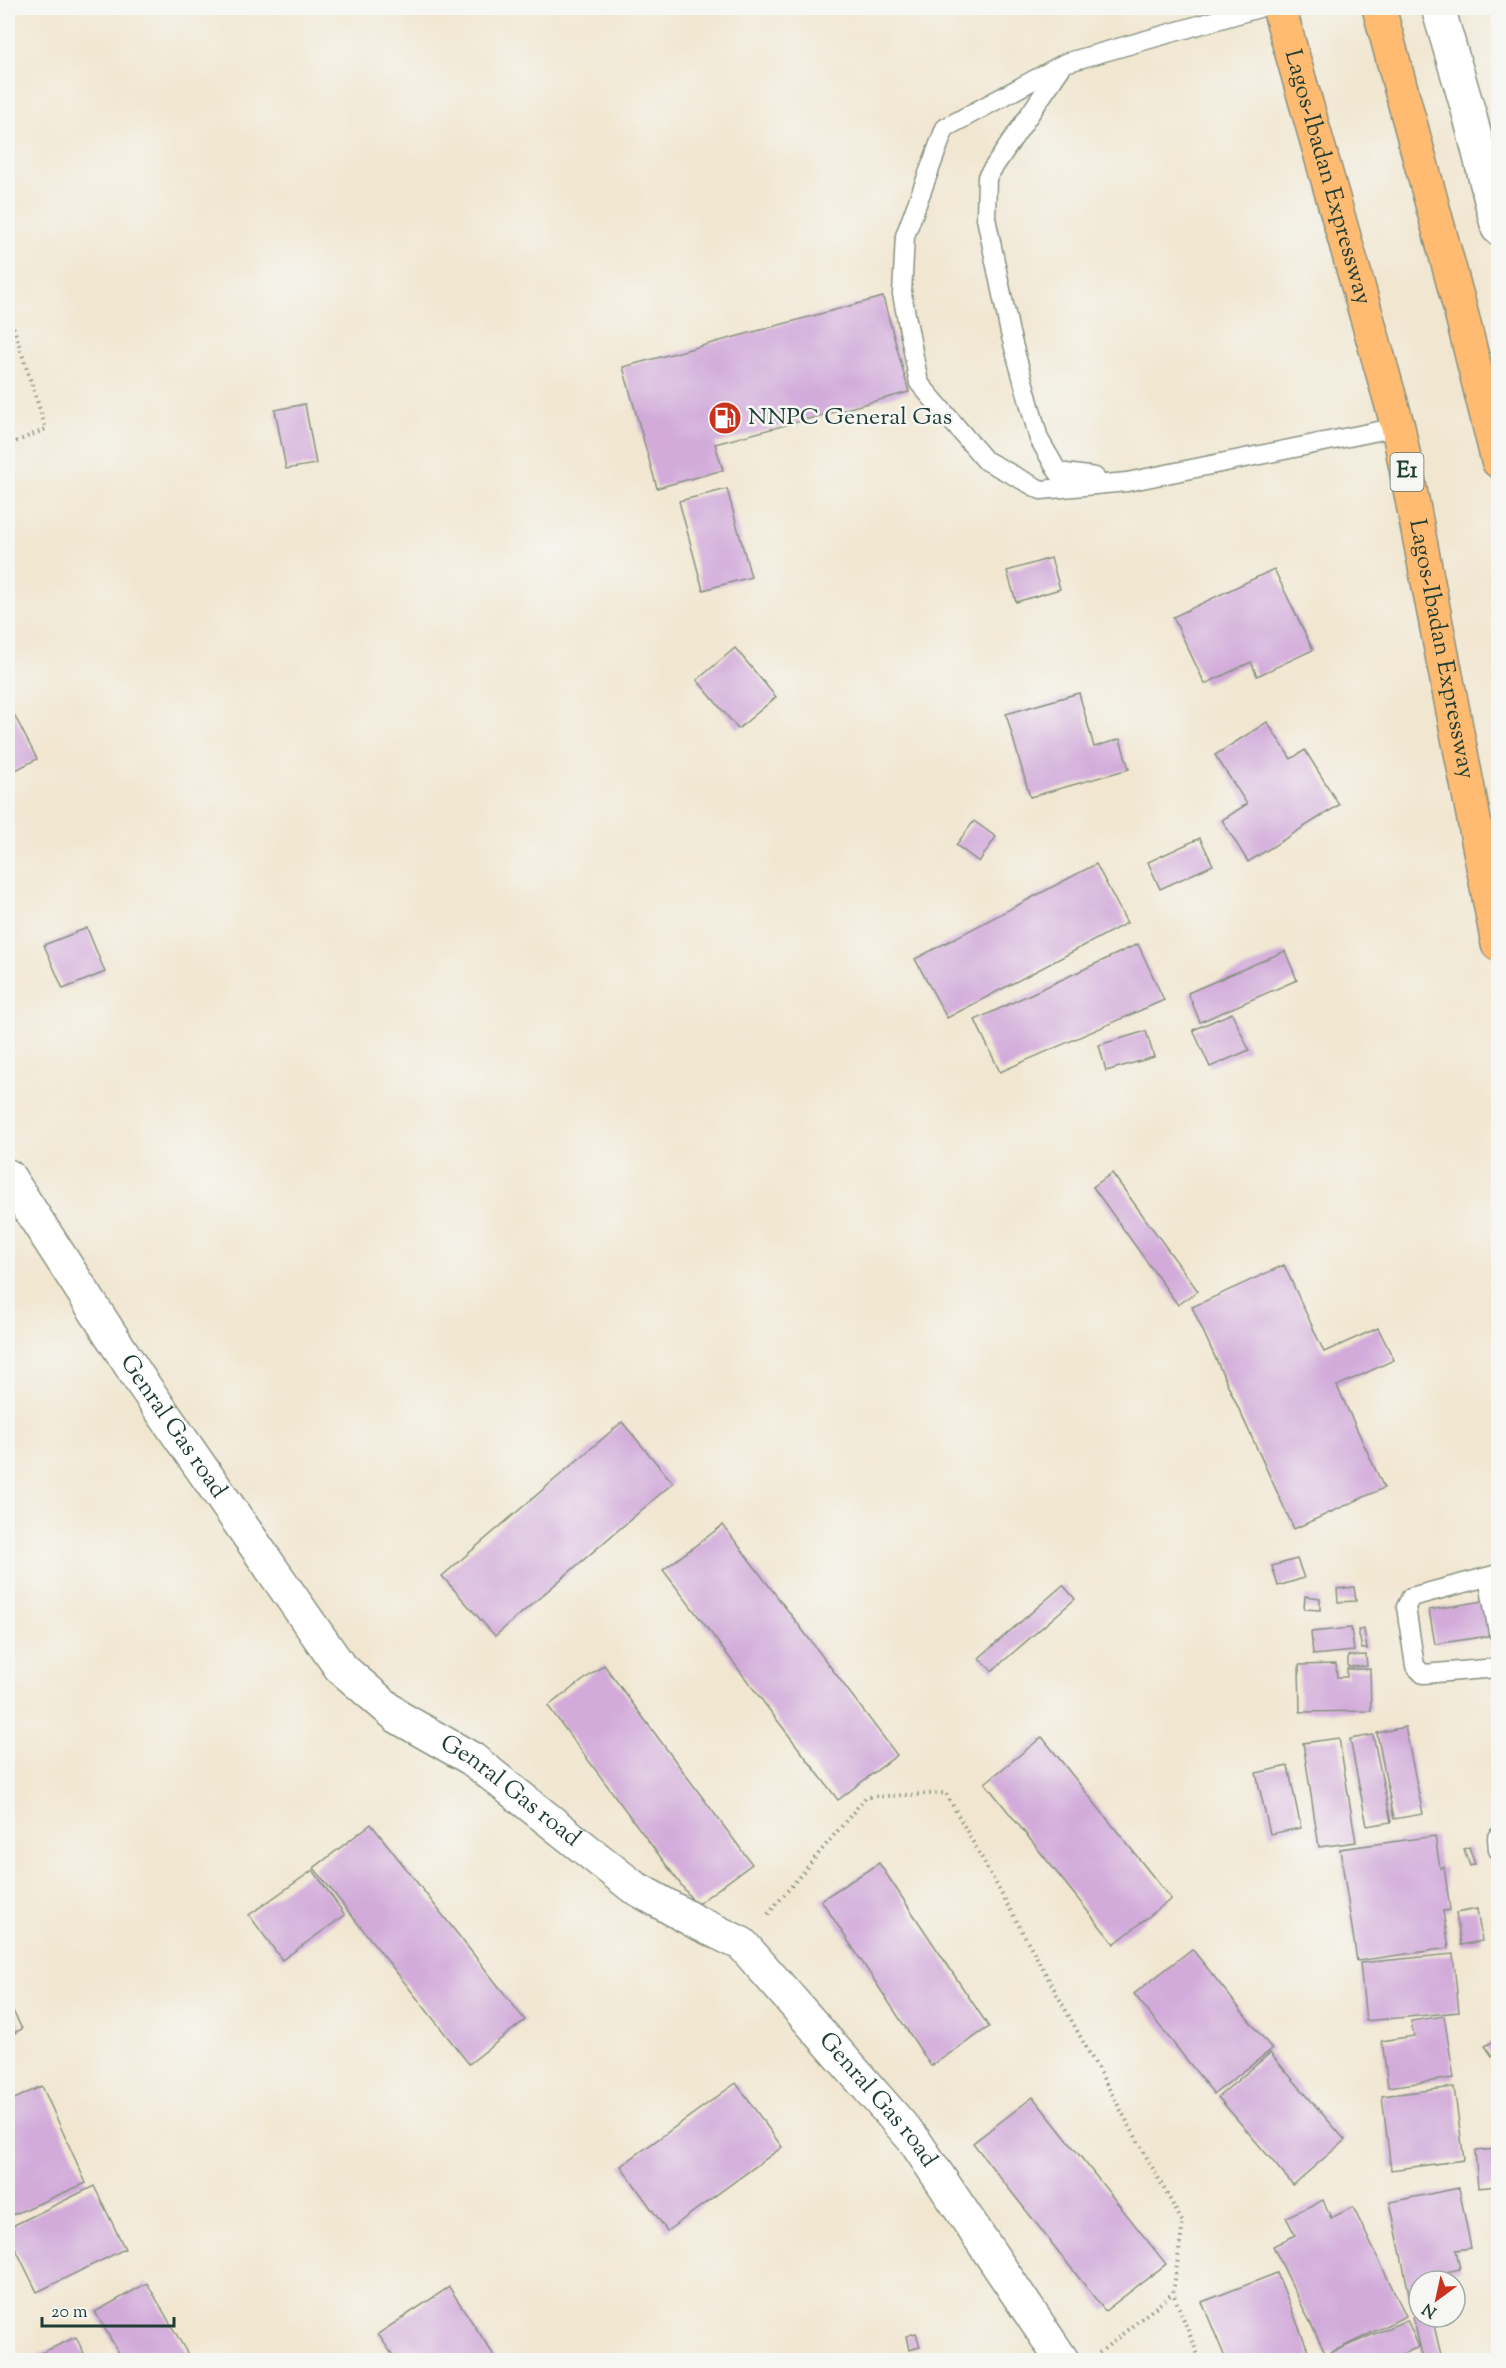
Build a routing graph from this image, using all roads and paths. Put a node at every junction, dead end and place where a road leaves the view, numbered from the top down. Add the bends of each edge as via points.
1 (1259, 8) edge
2 (1279, 8) edge
3 (1379, 8) edge
4 (1438, 8) edge
5 (1065, 63) junction
6 (1498, 228) edge
7 (8, 310) edge
8 (1398, 427) junction
9 (8, 445) edge
10 (1498, 461) edge
11 (1127, 482) junction
12 (1498, 944) edge
13 (8, 1176) edge
14 (1493, 1576) edge
15 (1498, 1632) edge
16 (1498, 1668) edge
17 (742, 1944) junction
18 (1173, 2293) junction
19 (1062, 2361) edge
20 (1091, 2361) edge
21 (1200, 2361) edge

1 - 5 lane
2 - 8 highway, Lagos-Ibadan Expressway / E1
3 - 10 highway
4 - 6 street
5 - 11 lane via 987,177 986,218 1010,333 1039,439 1058,472
5 - 11 lane via 945,128 905,236 902,294 919,382 985,460 1041,490
7 - 9 path via 46,429
8 - 11 lane
8 - 12 highway, Lagos-Ibadan Expressway / E1
13 - 17 street, Genral Gas road via 140,1380 340,1667 398,1717 472,1759 632,1886
14 - 15 lane
14 - 16 lane via 1412,1597 1406,1608 1415,1666 1424,1674
17 - 18 path via 866,1797 946,1793 1183,2223
17 - 19 street, Genral Gas road via 914,2140
18 - 20 path
18 - 21 path

